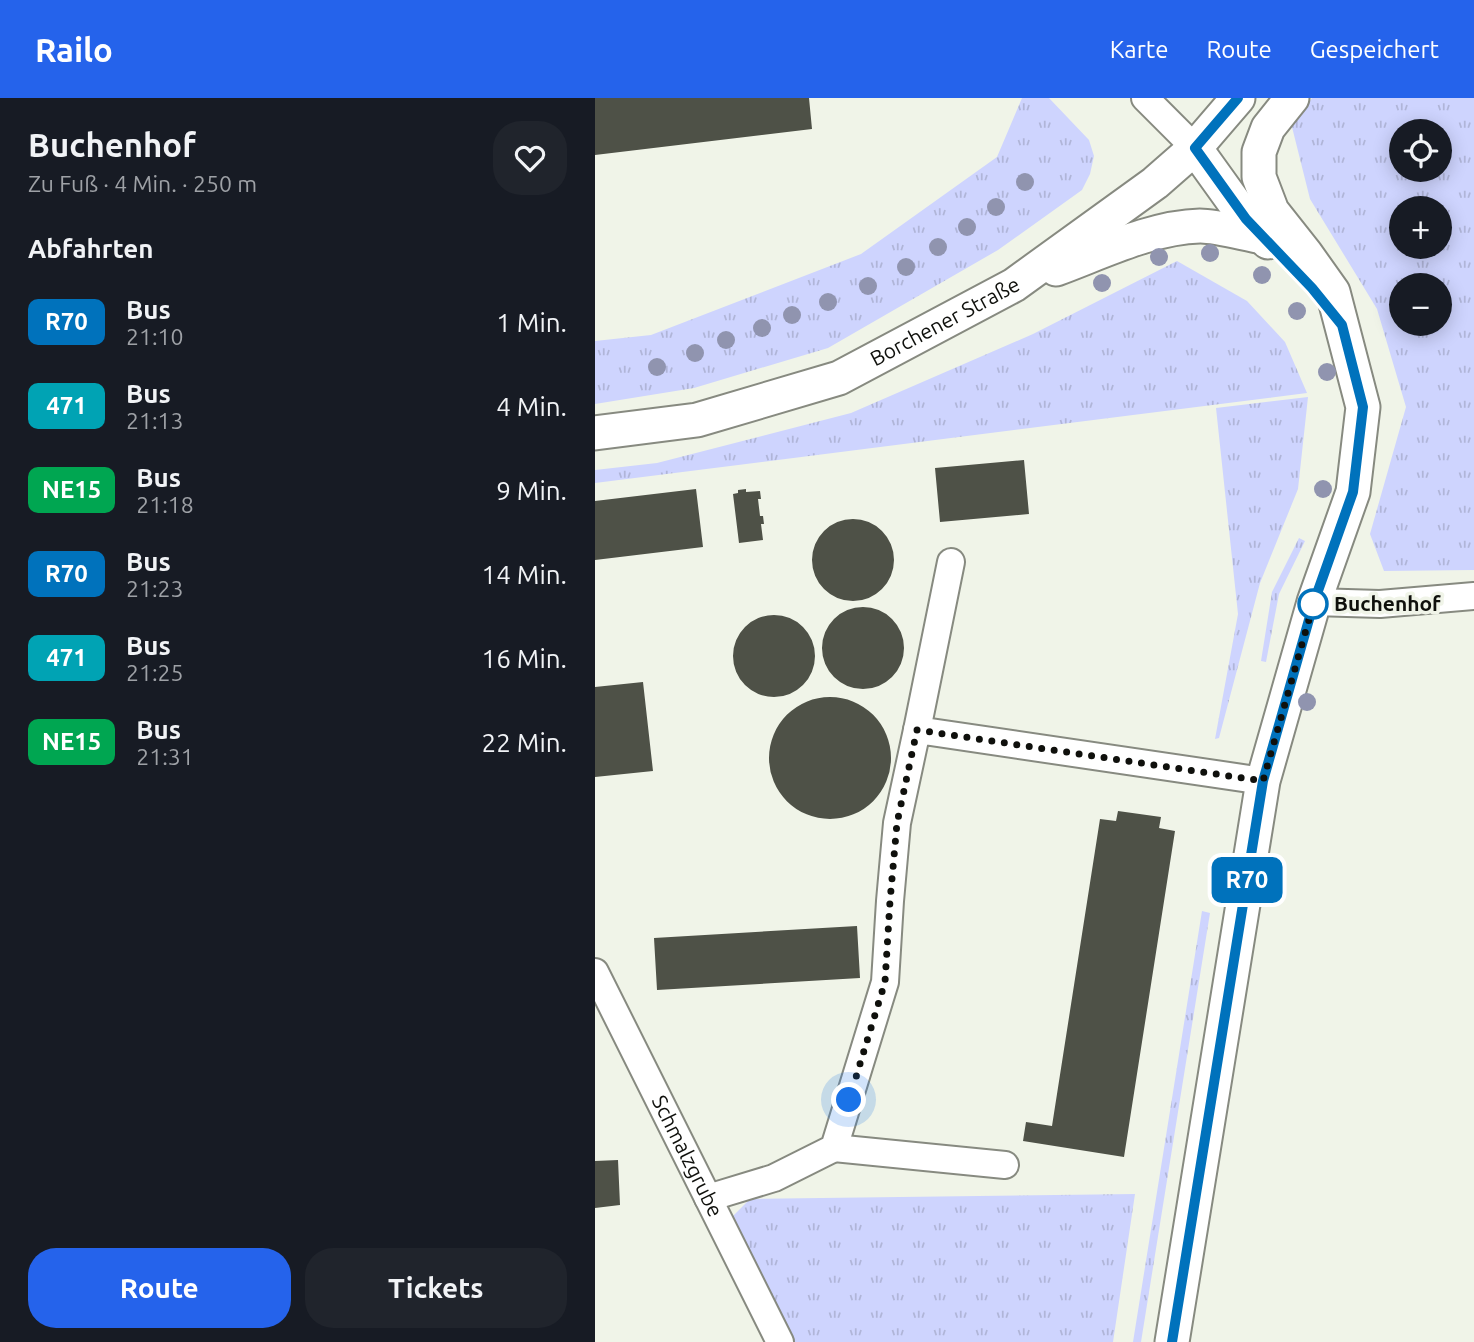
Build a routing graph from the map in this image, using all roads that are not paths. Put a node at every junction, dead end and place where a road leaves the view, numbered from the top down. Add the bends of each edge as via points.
1 (1145, 98) edge
2 (1238, 98) edge
3 (1291, 98) edge
4 (1195, 148) junction
5 (1264, 237) junction
6 (1014, 285) junction
7 (1342, 325) junction
8 (595, 433) edge
9 (951, 562) dead end
10 (1474, 596) edge
11 (1314, 602) junction
12 (917, 730) junction
13 (1263, 781) junction
14 (595, 972) edge
15 (834, 1148) junction
16 (1005, 1165) dead end
17 (708, 1198) junction
18 (780, 1342) edge
19 (1171, 1342) edge

1 - 4 street
2 - 4 main road, Borchener Straße
3 - 7 main road via 1268,128 1259,152 1259,177 1272,211 1333,292
4 - 5 main road
4 - 6 main road, Borchener Straße via 1155,183
5 - 6 main road via 1202,226 1174,229
5 - 7 main road
6 - 8 main road, Borchener Straße via 839,378 697,420
7 - 11 main road via 1363,407 1353,492
9 - 12 street
10 - 11 street via 1380,604
11 - 13 main road
12 - 13 street
12 - 15 street via 897,823 885,982
13 - 19 main road
14 - 17 street, Schmalzgrube
15 - 16 street
15 - 17 street via 774,1178
17 - 18 street, Schmalzgrube

